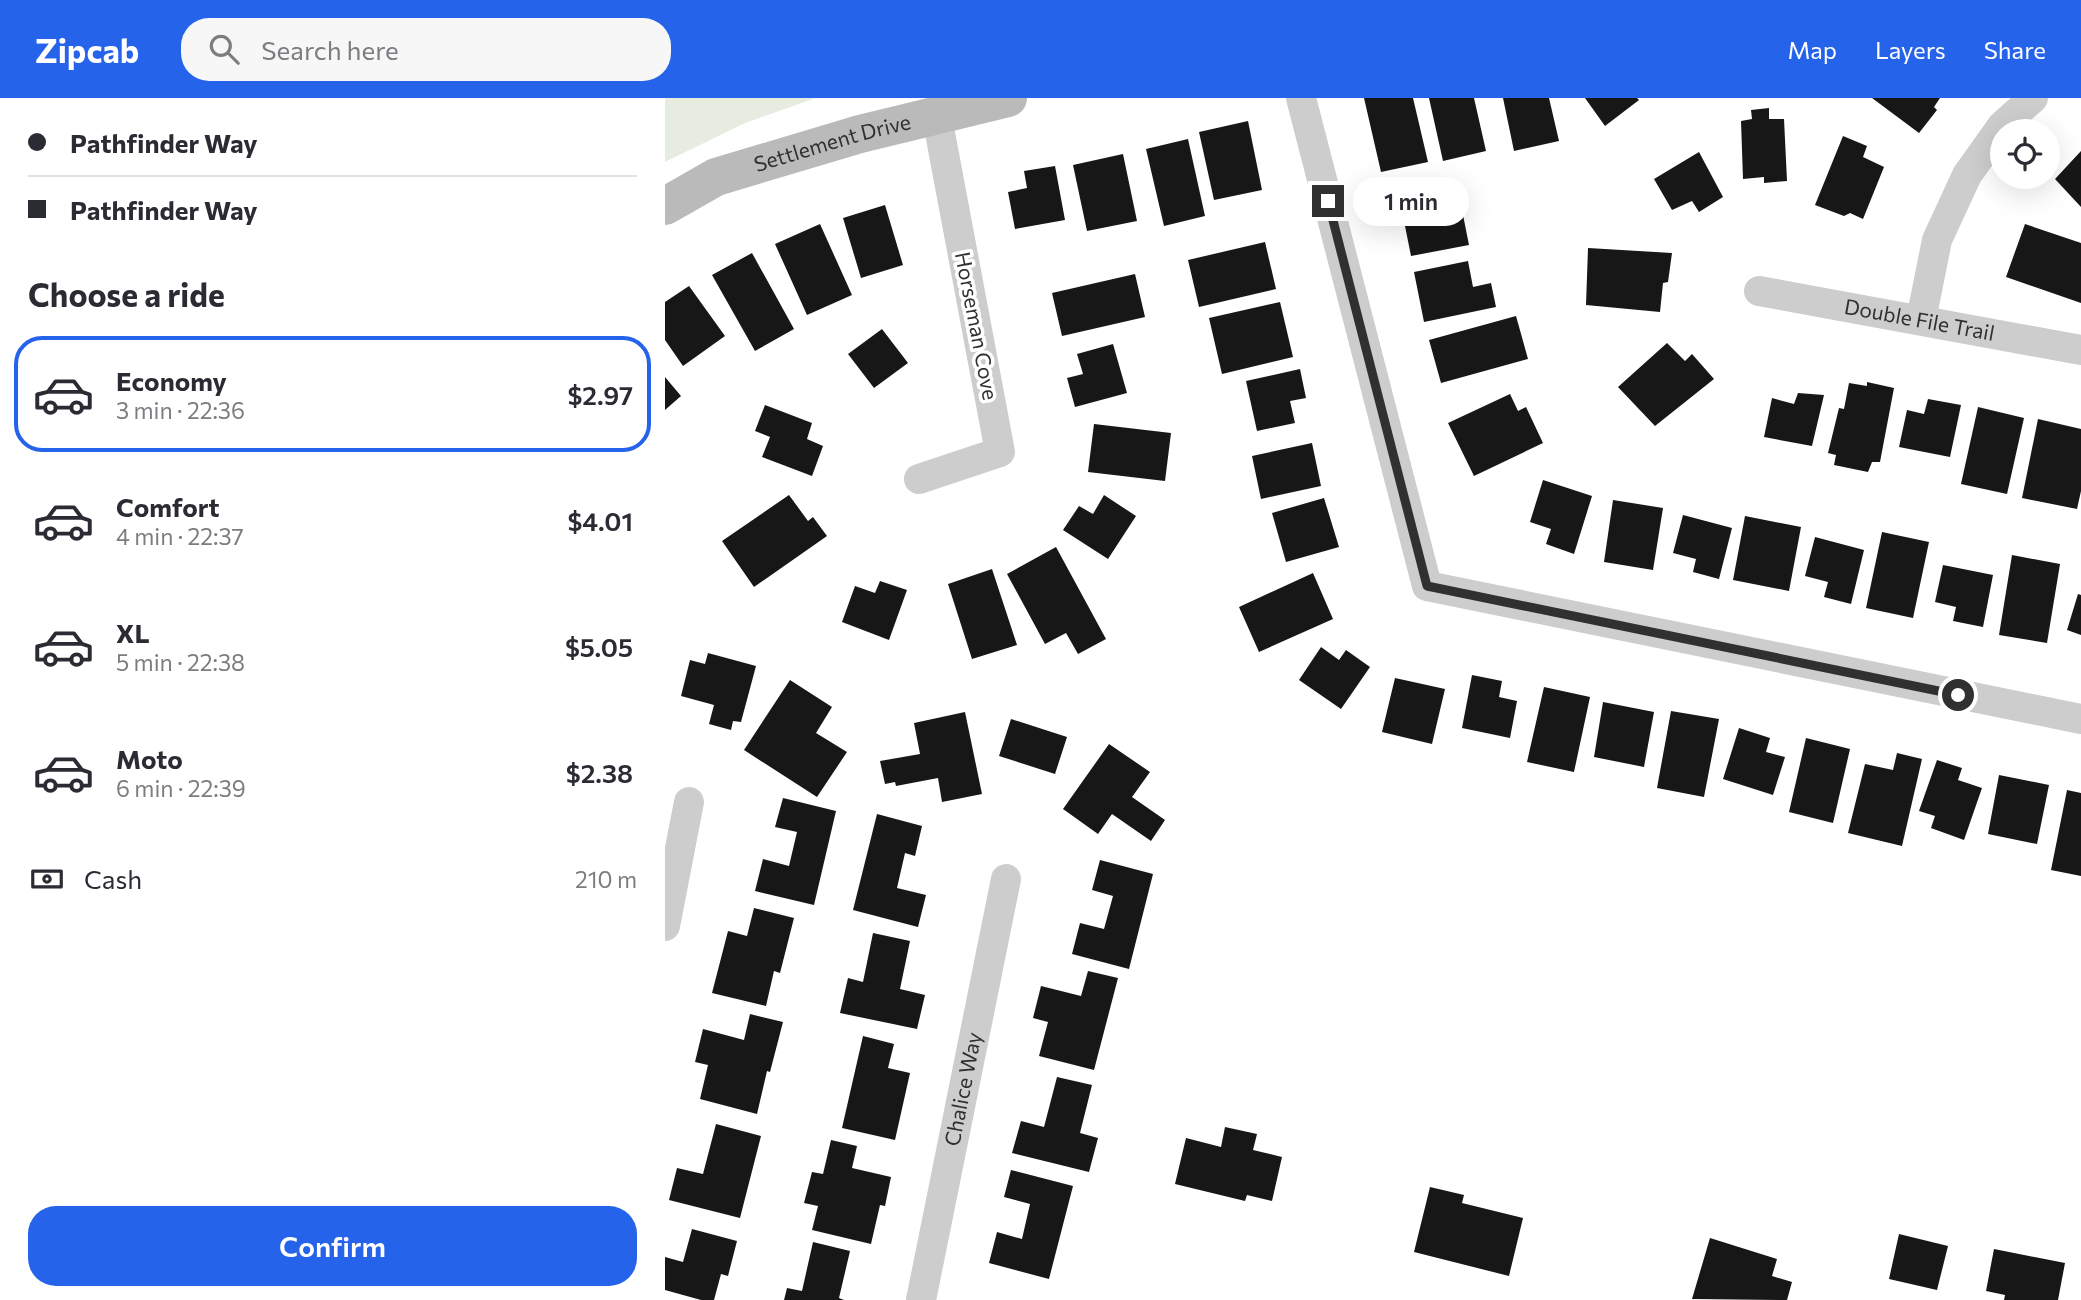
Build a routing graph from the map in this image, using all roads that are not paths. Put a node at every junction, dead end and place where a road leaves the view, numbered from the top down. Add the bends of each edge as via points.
1 (1008, 98) edge
2 (1301, 98) edge
3 (2033, 98) edge
4 (937, 117) junction
5 (665, 206) edge
6 (1759, 291) dead end
7 (1921, 320) junction
8 (2081, 350) edge
9 (919, 479) dead end
10 (2081, 719) edge
11 (689, 802) dead end
12 (1006, 879) dead end
13 (665, 926) edge
14 (921, 1300) edge

1 - 4 street, Settlement Drive
2 - 10 street via 1427,586
3 - 7 street via 2002,126 1967,175 1937,240
4 - 5 street, Settlement Drive via 860,134 716,177
4 - 9 street, Horseman Cove via 1000,452
6 - 7 street, Double File Trail
7 - 8 street, Double File Trail
11 - 13 street
12 - 14 street, Chalice Way

